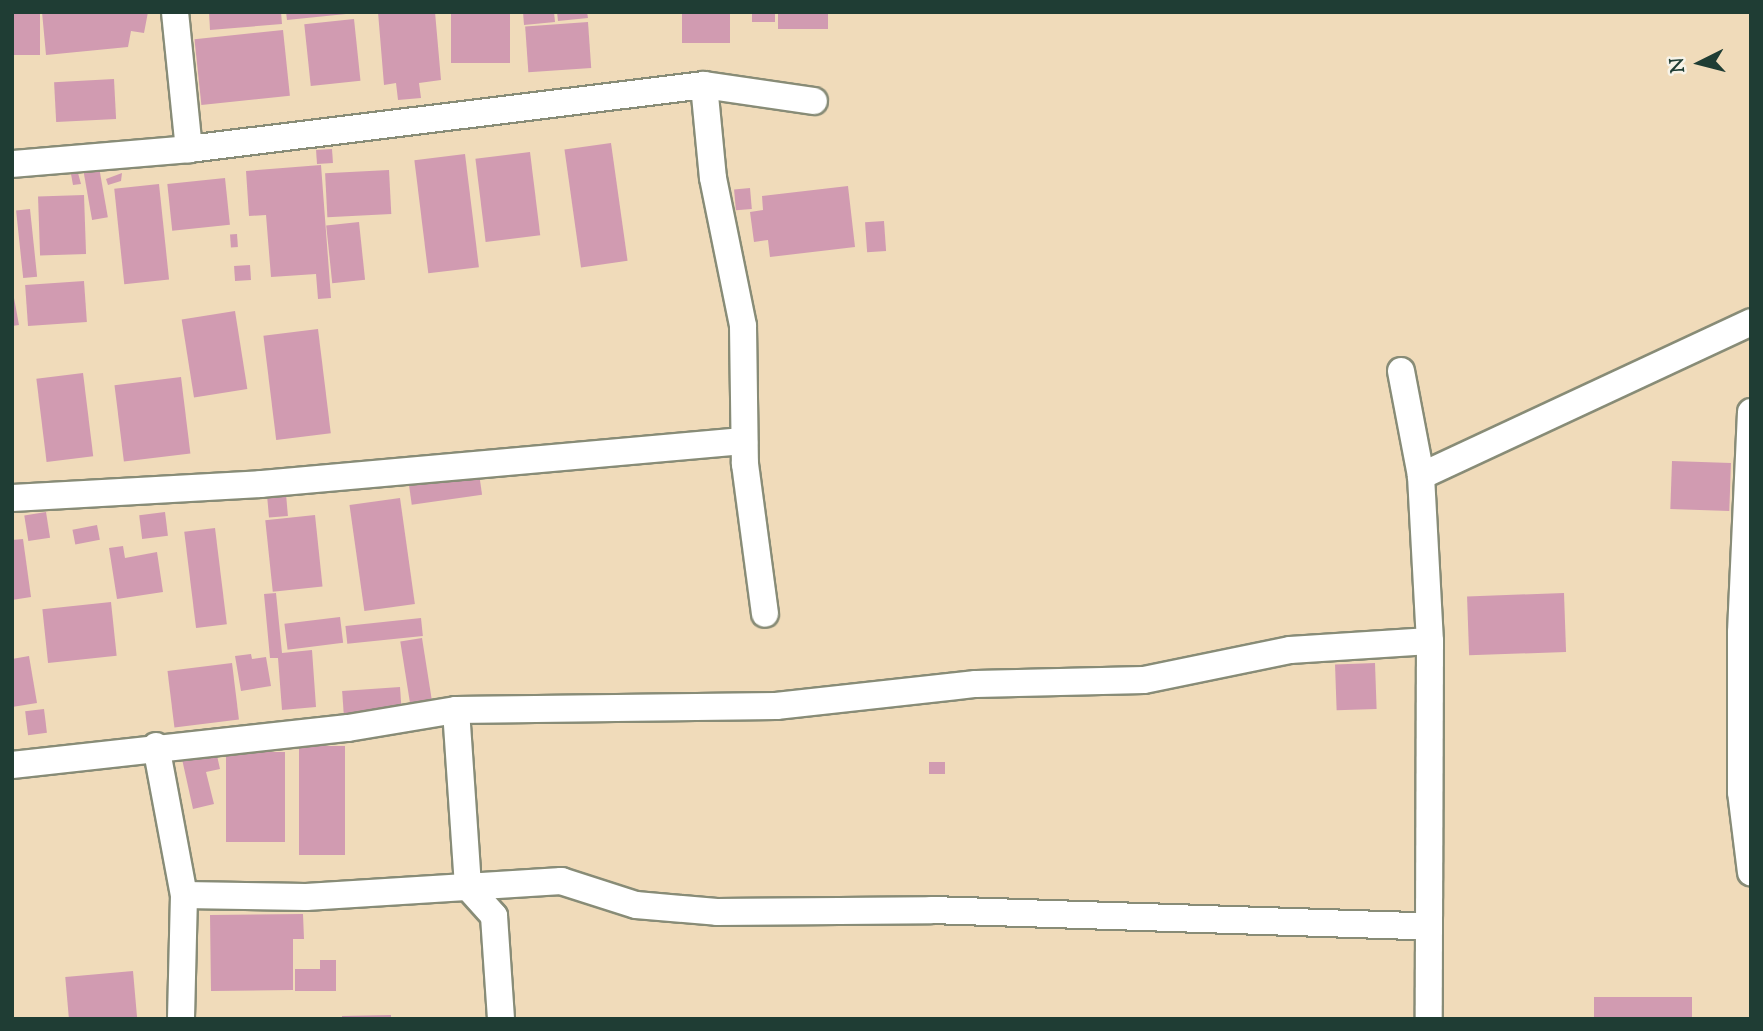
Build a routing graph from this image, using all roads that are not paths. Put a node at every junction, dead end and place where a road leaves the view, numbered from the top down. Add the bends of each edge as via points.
1 (175, 12) edge
2 (704, 85) junction
3 (814, 101) dead end
4 (189, 149) junction
5 (12, 164) edge
6 (1751, 322) edge
7 (1401, 371) dead end
8 (1751, 412) edge
9 (744, 441) junction
10 (1421, 475) junction
11 (12, 498) edge
12 (765, 614) dead end
13 (1430, 641) junction
14 (456, 710) junction
15 (156, 746) junction
16 (12, 765) edge
17 (1751, 872) edge
18 (468, 887) junction
19 (184, 895) junction
20 (1426, 926) junction
21 (181, 1019) edge
22 (501, 1019) edge
23 (1429, 1019) edge

1 - 4 street
2 - 3 street
2 - 4 street
2 - 9 street via 713,178 743,326
4 - 5 street
6 - 10 street
7 - 10 street
8 - 17 street via 1741,633 1741,792
9 - 11 street via 261,484
9 - 12 street
10 - 13 street
13 - 14 street via 1290,650 1144,680 976,684 776,706
13 - 20 street
14 - 15 street via 348,727
14 - 18 street
15 - 16 street
15 - 19 street
18 - 19 street via 306,897
18 - 20 street via 561,881 636,905 717,912 931,910
18 - 22 street via 494,916
19 - 21 street
20 - 23 street

